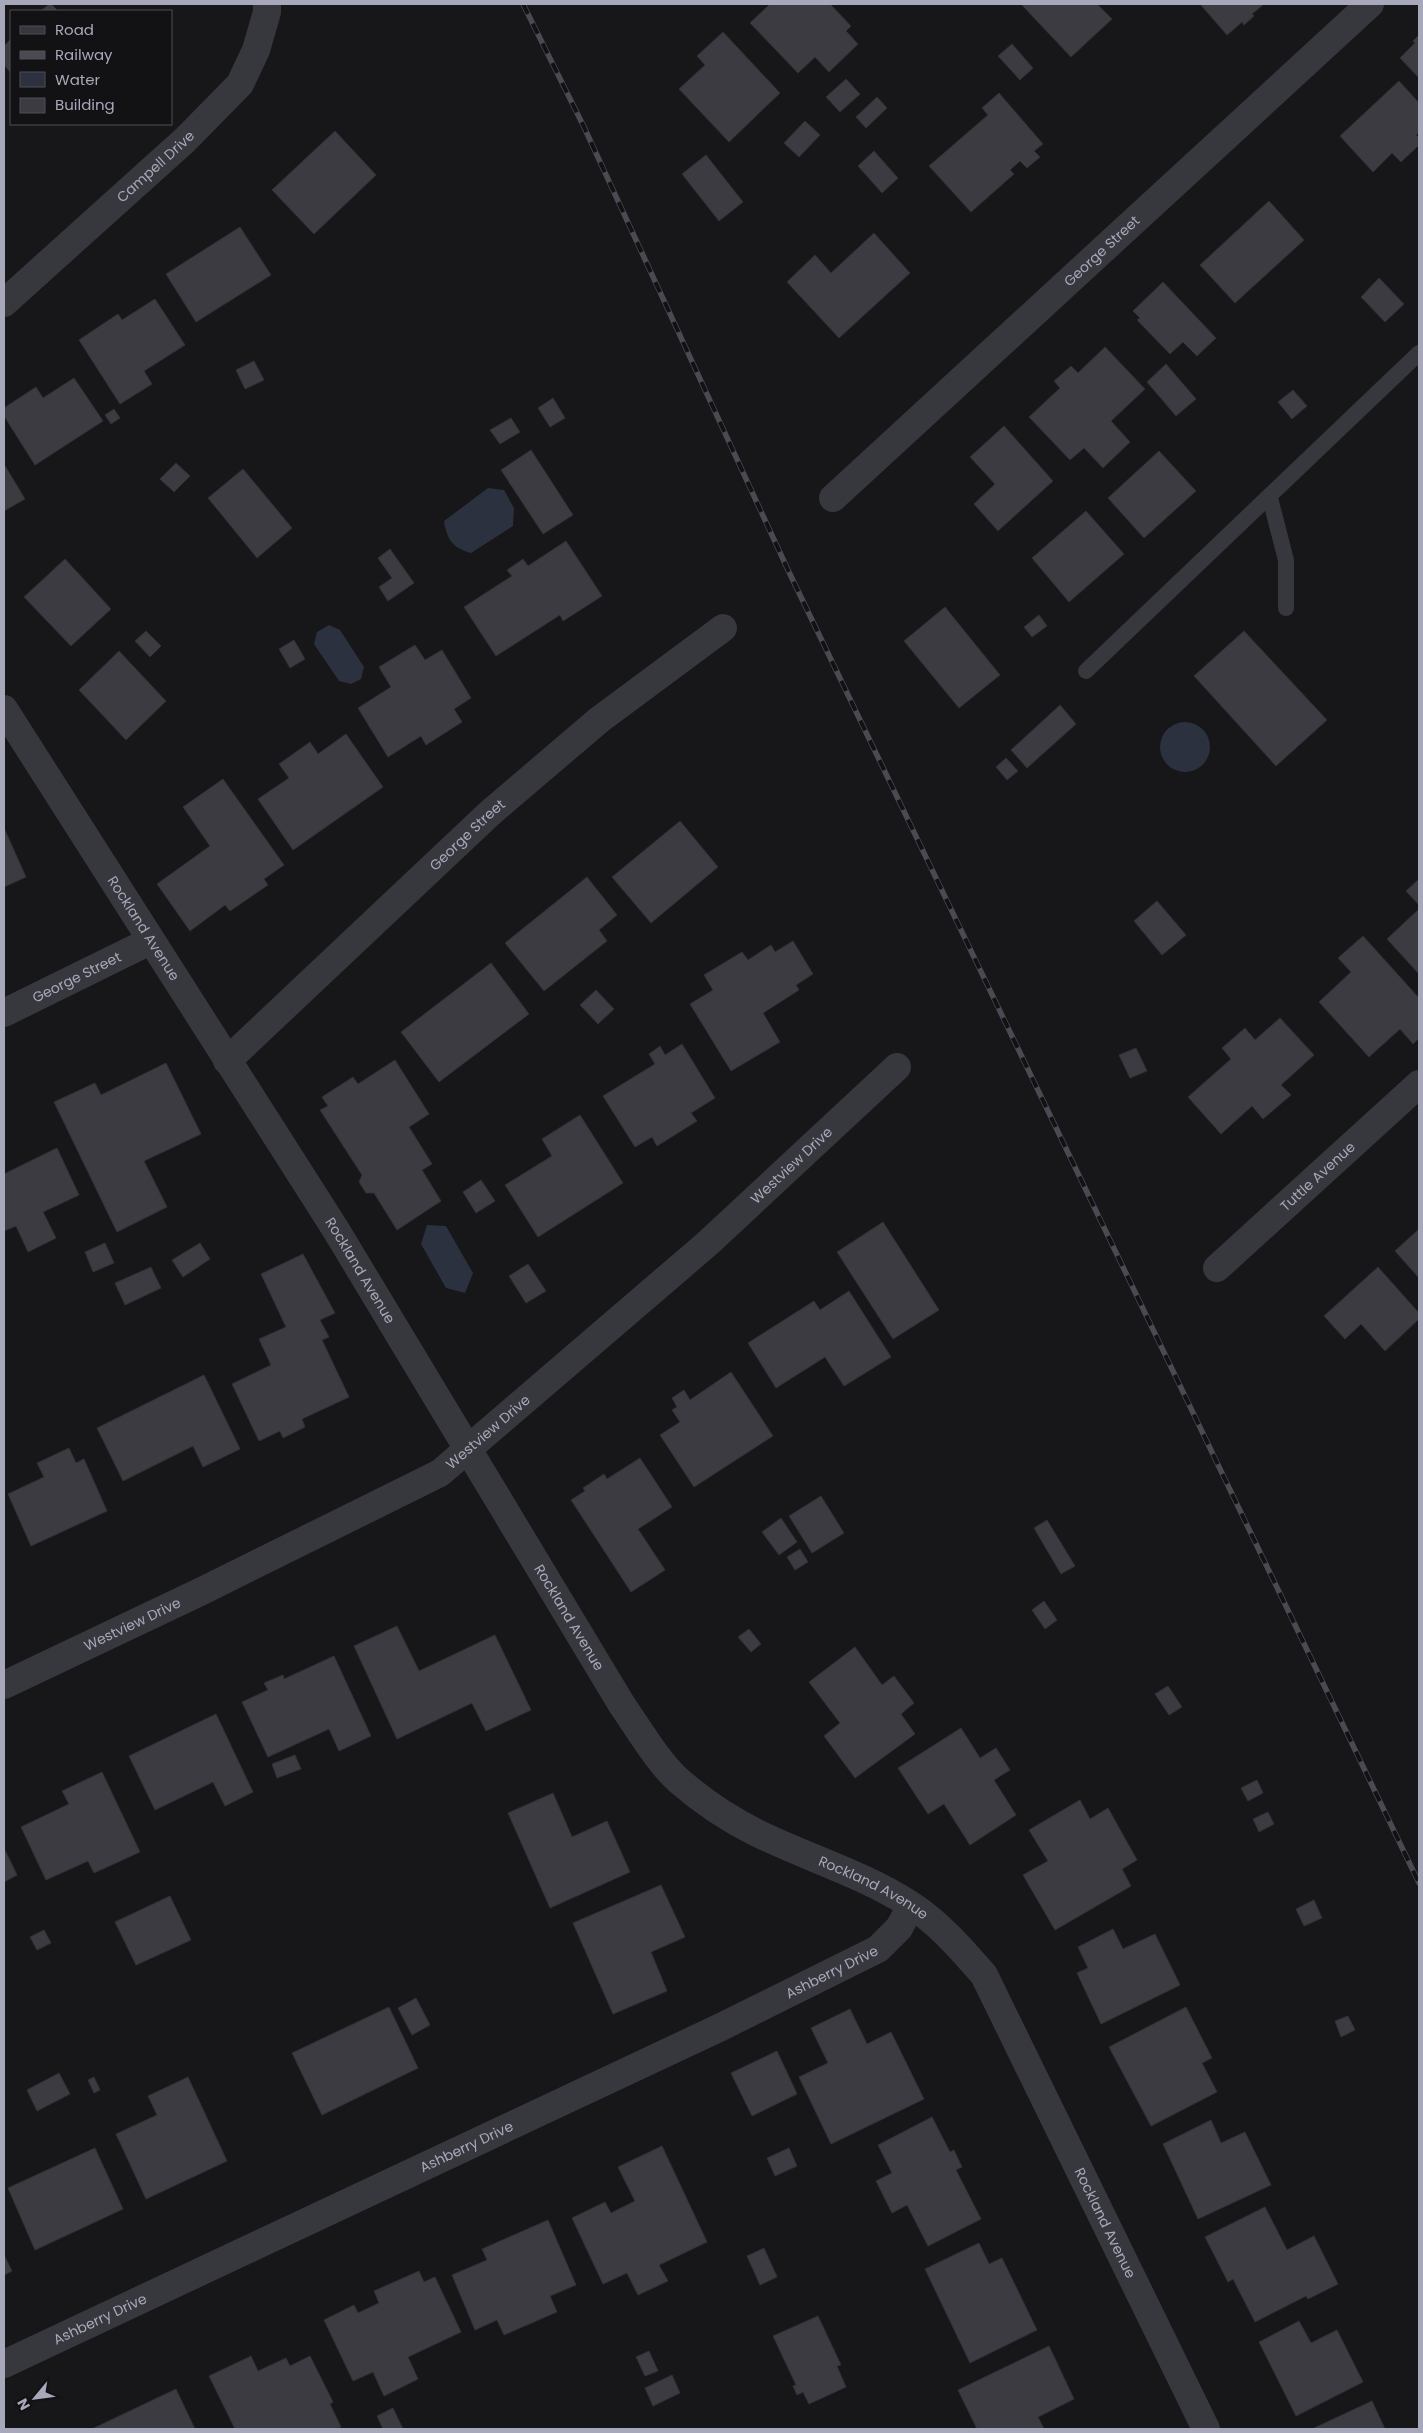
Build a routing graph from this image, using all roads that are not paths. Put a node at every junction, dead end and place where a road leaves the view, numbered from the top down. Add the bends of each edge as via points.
1 (267, 4) edge
2 (1370, 4) edge
3 (4, 303) edge
4 (1419, 353) edge
5 (833, 498) dead end
6 (1270, 498) junction
7 (1286, 608) dead end
8 (723, 628) dead end
9 (1086, 671) dead end
10 (4, 709) edge
11 (150, 941) junction
12 (4, 1013) edge
13 (227, 1061) junction
14 (897, 1067) dead end
15 (1419, 1084) edge
16 (1217, 1268) dead end
17 (469, 1448) junction
18 (4, 1685) edge
19 (912, 1906) junction
20 (4, 2364) edge
21 (1206, 2429) edge

1 - 3 street, Campell Drive via 256,50 240,84 185,140
2 - 5 street, George Street
4 - 6 lane
6 - 7 lane via 1286,560
6 - 9 lane
8 - 13 street, George Street via 599,720 490,813
10 - 11 street, Rockland Avenue
11 - 12 street, George Street
11 - 13 street, Rockland Avenue
13 - 17 street, Rockland Avenue via 336,1230
14 - 17 street, Westview Drive via 708,1242
15 - 16 street, Tuttle Avenue
17 - 18 street, Westview Drive via 440,1473
17 - 19 street, Rockland Avenue via 622,1705 677,1779 713,1808 757,1833 862,1878
19 - 20 street, Ashberry Drive via 899,1928 878,1949 721,2027
19 - 21 street, Rockland Avenue via 947,1934 984,1976

